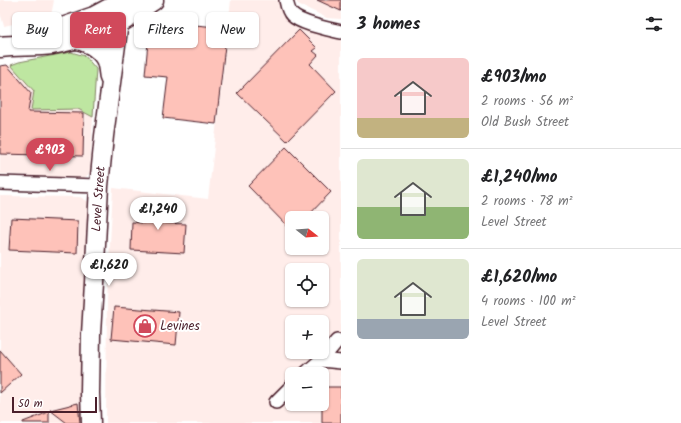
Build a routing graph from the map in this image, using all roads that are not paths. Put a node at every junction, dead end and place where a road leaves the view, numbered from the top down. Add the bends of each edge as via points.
1 (153, 0) edge
2 (286, 0) edge
3 (121, 6) edge
4 (341, 32) edge
5 (70, 40) edge
6 (8, 46) edge
7 (94, 48) edge
8 (111, 85) junction
9 (0, 182) edge
10 (99, 186) junction
11 (339, 336) edge
12 (341, 355) edge
13 (321, 360) junction
14 (341, 362) edge
15 (313, 367) edge
16 (285, 393) edge
17 (276, 402) dead end
18 (91, 423) edge

1 - 3 main road
2 - 4 street via 292,15 303,22
3 - 6 main road via 63,29
3 - 8 street, Level Street
5 - 6 main road via 52,44
7 - 8 street via 106,60
8 - 10 street, Level Street
9 - 10 street
10 - 18 street, Level Street via 91,334
11 - 12 street via 338,348
11 - 13 street
13 - 14 street
13 - 15 street
16 - 17 street

